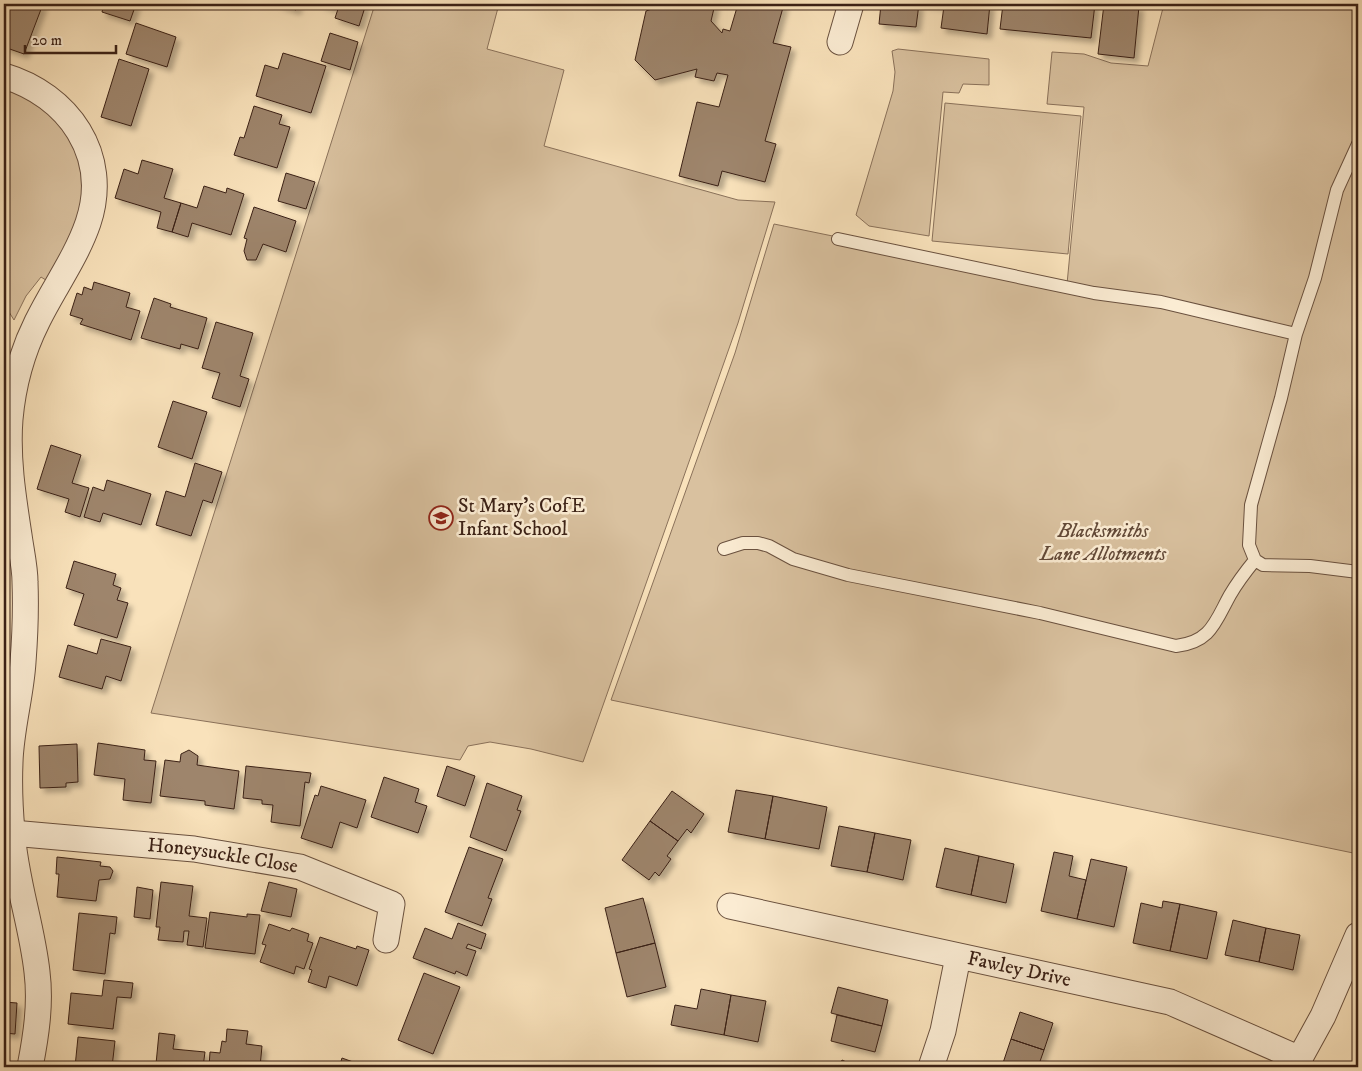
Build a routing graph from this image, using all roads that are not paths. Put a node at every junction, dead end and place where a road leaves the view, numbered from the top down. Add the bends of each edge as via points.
1 (850, 4) edge
2 (840, 42) dead end
3 (4, 76) edge
4 (1358, 144) edge
5 (838, 239) dead end
6 (1296, 334) junction
7 (724, 549) dead end
8 (1255, 560) junction
9 (1358, 572) edge
10 (14, 581) edge
11 (12, 833) junction
12 (730, 906) dead end
13 (1358, 935) edge
14 (386, 940) dead end
15 (958, 957) junction
16 (1298, 1063) edge
17 (30, 1067) edge
18 (931, 1067) edge

1 - 2 street
3 - 10 street via 45,93 75,123 85,142 94,183 89,222 37,322 23,355 14,389 8,442
4 - 6 lane via 1337,190 1315,278
5 - 6 lane via 1094,293 1161,302
6 - 8 lane via 1251,505 1249,545
7 - 8 lane via 743,543 758,543 793,559 848,575 1040,613 1176,646 1197,640 1209,632
8 - 9 lane via 1263,566 1310,566
10 - 11 street via 23,663 10,761
11 - 14 street, Honeysuckle Close via 194,849 300,867 392,904
11 - 17 street via 37,973 38,1009
12 - 15 street, Fawley Drive
13 - 16 street via 1323,1016
15 - 16 street, Fawley Drive via 1170,1002
15 - 18 street via 943,1031

